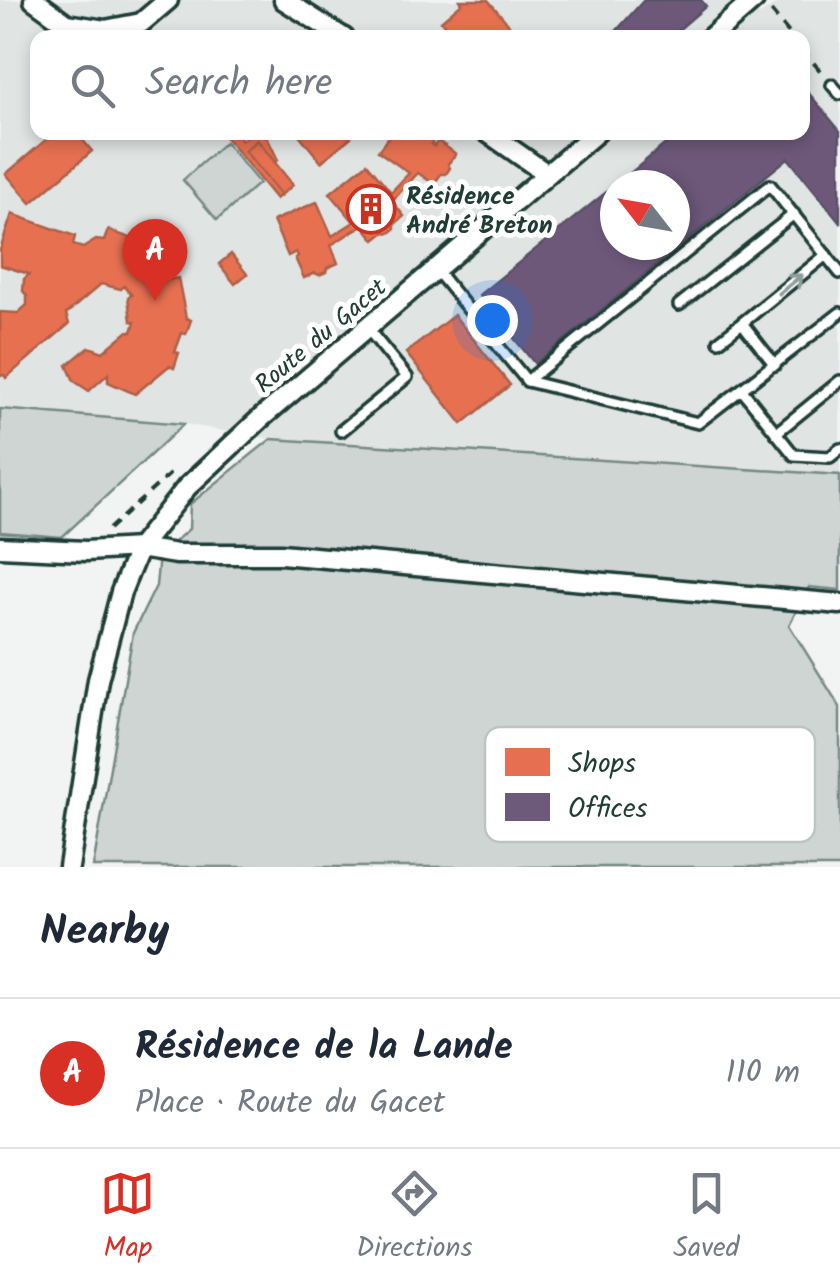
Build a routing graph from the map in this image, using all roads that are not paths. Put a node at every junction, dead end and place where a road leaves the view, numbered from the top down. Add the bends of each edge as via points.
1 (34, 0) edge
2 (168, 0) edge
3 (284, 0) edge
4 (754, 0) edge
5 (331, 30) edge
6 (719, 30) edge
7 (832, 85) road end
8 (840, 94) edge
9 (498, 140) edge
10 (587, 140) edge
11 (547, 174) junction
12 (794, 214) junction
13 (826, 255) junction
14 (436, 270) junction
15 (840, 273) edge
16 (679, 305) dead end
17 (840, 313) edge
18 (742, 323) junction
19 (367, 328) junction
20 (719, 341) dead end
21 (774, 365) junction
22 (527, 381) junction
23 (840, 381) edge
24 (742, 390) junction
25 (342, 431) dead end
26 (776, 432) junction
27 (840, 449) edge
28 (0, 547) edge
29 (139, 548) junction
30 (840, 604) edge
31 (69, 867) edge

1 - 2 street via 68,24 105,30 142,23
3 - 5 street
4 - 6 street
7 - 8 lane
9 - 11 street
10 - 11 street, Route du Gacet
11 - 14 street, Route du Gacet
12 - 13 lane
12 - 16 lane
12 - 22 lane via 767,181
13 - 15 lane
18 -> 13 lane
14 - 19 street, Route du Gacet
14 - 22 lane
17 - 21 lane
18 - 20 lane
18 - 21 lane
19 - 25 lane via 407,378
19 - 29 street, Route du Gacet via 187,487
21 - 24 lane
22 - 24 lane via 698,423
23 - 26 lane
24 - 26 lane
26 - 27 lane via 794,455 830,457
28 - 29 street
29 - 30 street
29 - 31 street, Route du Gacet via 98,680

